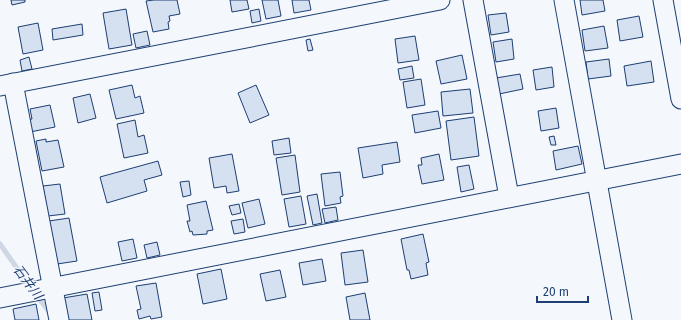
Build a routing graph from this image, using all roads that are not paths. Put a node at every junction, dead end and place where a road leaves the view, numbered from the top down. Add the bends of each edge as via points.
1 (440, 0) edge
2 (473, 0) edge
3 (564, 0) edge
4 (663, 0) edge
5 (6, 84) edge
6 (681, 100) edge
7 (681, 164) edge
8 (596, 180) junction
9 (509, 197) junction
10 (53, 288) junction
11 (0, 298) edge
12 (59, 320) edge
13 (622, 320) edge

1 - 5 street
2 - 9 street
3 - 8 street
4 - 6 street
5 - 10 street
7 - 8 street
8 - 9 street
8 - 13 street
9 - 10 street
10 - 11 street
10 - 12 street

